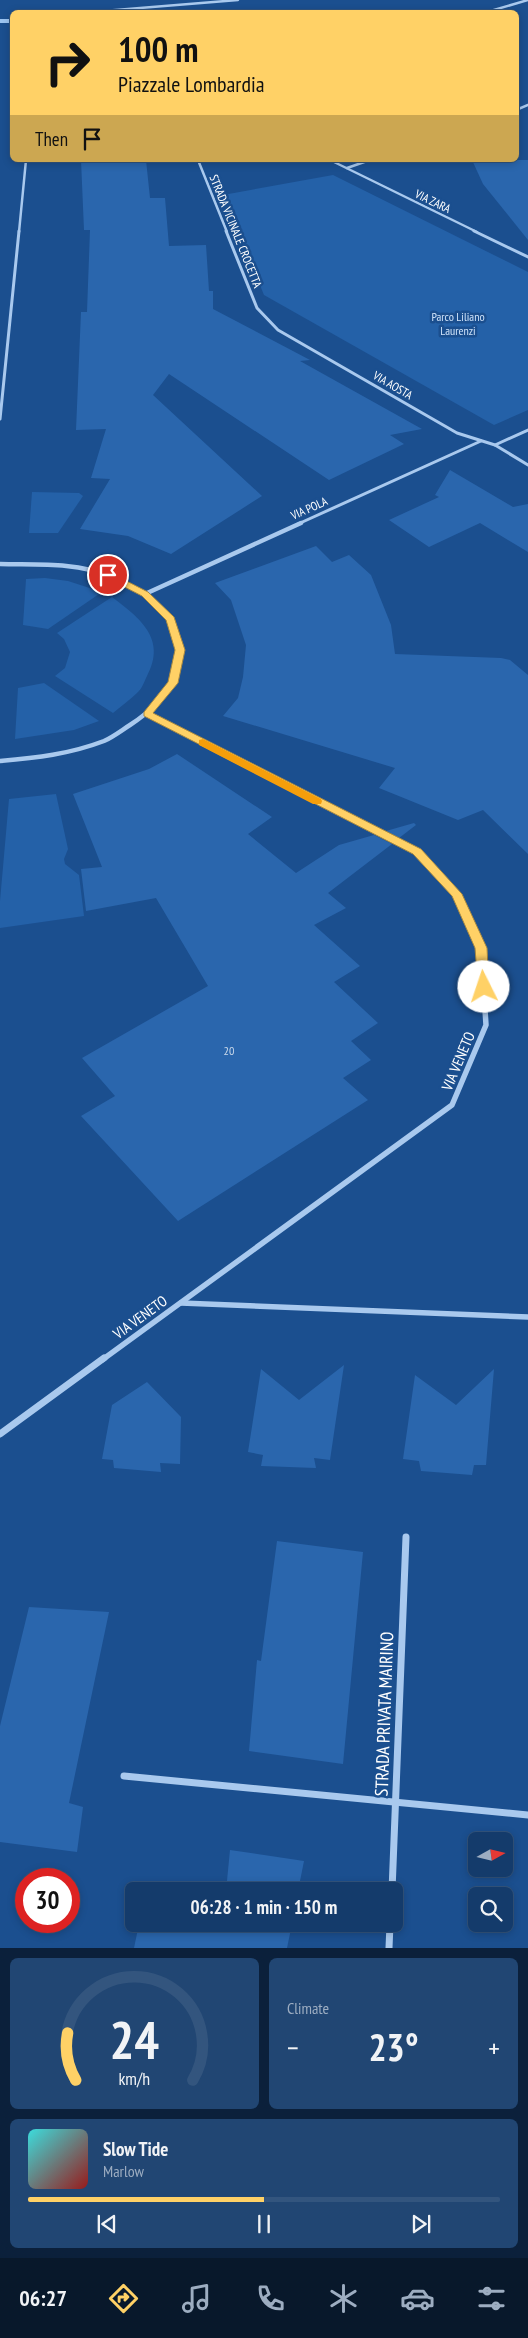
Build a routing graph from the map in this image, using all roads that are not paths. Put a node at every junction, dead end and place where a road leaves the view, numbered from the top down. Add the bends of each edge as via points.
1 (238, 0) edge
2 (528, 0) edge
3 (210, 1) edge
4 (151, 7) junction
5 (115, 10) edge
6 (152, 10) edge
7 (494, 10) edge
8 (26, 162) edge
9 (199, 162) edge
10 (334, 162) edge
11 (364, 162) edge
12 (347, 168) junction
13 (528, 257) edge
14 (257, 308) joint
15 (0, 419) edge
16 (528, 430) edge
17 (482, 441) junction
18 (494, 445) junction
19 (528, 465) edge
20 (0, 564) edge
21 (145, 594) junction
22 (147, 714) junction
23 (0, 761) edge
24 (181, 1302) junction
25 (528, 1317) edge
26 (0, 1434) edge
27 (406, 1538) dead end
28 (124, 1776) dead end
29 (395, 1803) junction
30 (528, 1815) edge
31 (392, 1882) edge
32 (390, 1932) edge
33 (389, 1948) edge

1 - 3 street
2 - 7 street
3 - 4 street
4 - 5 street
4 - 6 street
8 - 15 street
9 - 14 street, STRADA VICINALE CROCETTA
10 - 12 street, VIA ZARA
11 - 12 street
12 - 13 street, VIA ZARA
14 - 17 street, VIA AOSTA via 278,330 457,433
16 - 18 street
17 - 18 street, VIA AOSTA
17 - 21 street, VIA POLA
18 - 19 street, VIA AOSTA
20 - 21 street via 62,565 108,575
21 - 22 street via 170,619 180,650 173,683
22 - 23 street via 106,740 53,756
22 - 24 street, VIA VENETO via 417,852 457,894 481,948 486,1026 452,1105
24 - 25 street
24 - 26 street, VIA VENETO
27 - 29 street, STRADA PRIVATA MAIRINO
28 - 29 street
29 - 30 street
29 - 31 street, STRADA PRIVATA MAIRINO
32 - 33 street

